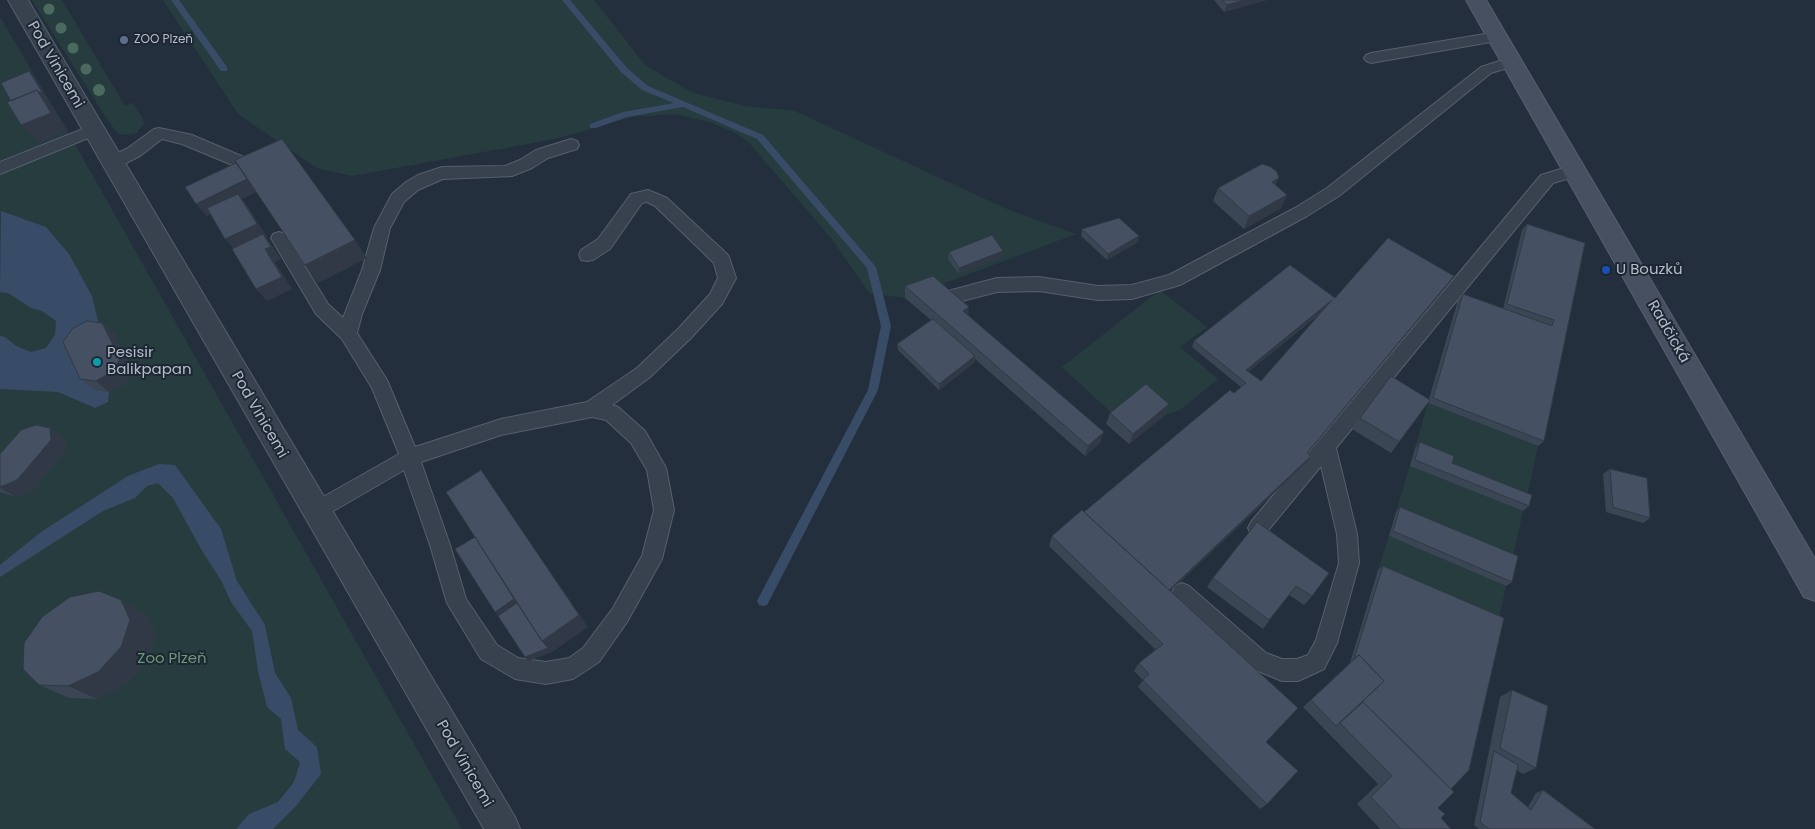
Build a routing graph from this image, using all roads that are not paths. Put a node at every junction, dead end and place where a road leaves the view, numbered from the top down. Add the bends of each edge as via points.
1 (18, 0) edge
2 (1476, 0) edge
3 (1497, 37) junction
4 (1371, 58) dead end
5 (1512, 62) junction
6 (93, 130) junction
7 (571, 145) dead end
8 (112, 163) junction
9 (0, 168) edge
10 (254, 168) edge
11 (1574, 171) junction
12 (278, 238) edge
13 (587, 255) dead end
14 (954, 296) edge
15 (348, 334) junction
16 (592, 409) junction
17 (1326, 446) junction
18 (410, 458) junction
19 (316, 511) junction
20 (1258, 528) edge
21 (1815, 587) edge
22 (1182, 593) dead end
23 (503, 829) edge

1 - 6 street, Pod Vinicemi
2 - 3 street, Radčická
3 - 4 lane
3 - 5 street, Radčická
5 - 11 street, Radčická
5 - 14 lane via 1486,70 1333,192 1174,280 1132,292 1098,293 1040,284 996,284
6 - 8 street, Pod Vinicemi
6 - 9 lane
7 - 15 lane via 542,154 506,172 442,174 424,178 412,186 398,198 382,228
8 - 10 lane via 134,152 159,133 186,139
8 - 19 street, Pod Vinicemi
11 - 17 lane via 1546,179
11 - 21 street, Radčická
12 - 15 lane via 322,309
13 - 16 lane via 604,244 637,198 648,196 661,202 722,260 726,278 716,299 685,333 643,373
15 - 18 lane via 380,384
16 - 18 lane via 502,427
16 - 18 lane via 611,413 638,437 656,468 664,510 652,559 620,615 591,655 573,668 546,673 515,668 489,652 457,603
17 - 20 lane
17 - 22 lane via 1347,534 1349,563 1326,643 1316,662 1298,670 1282,670 1259,661
18 - 19 lane
19 - 23 street, Pod Vinicemi

